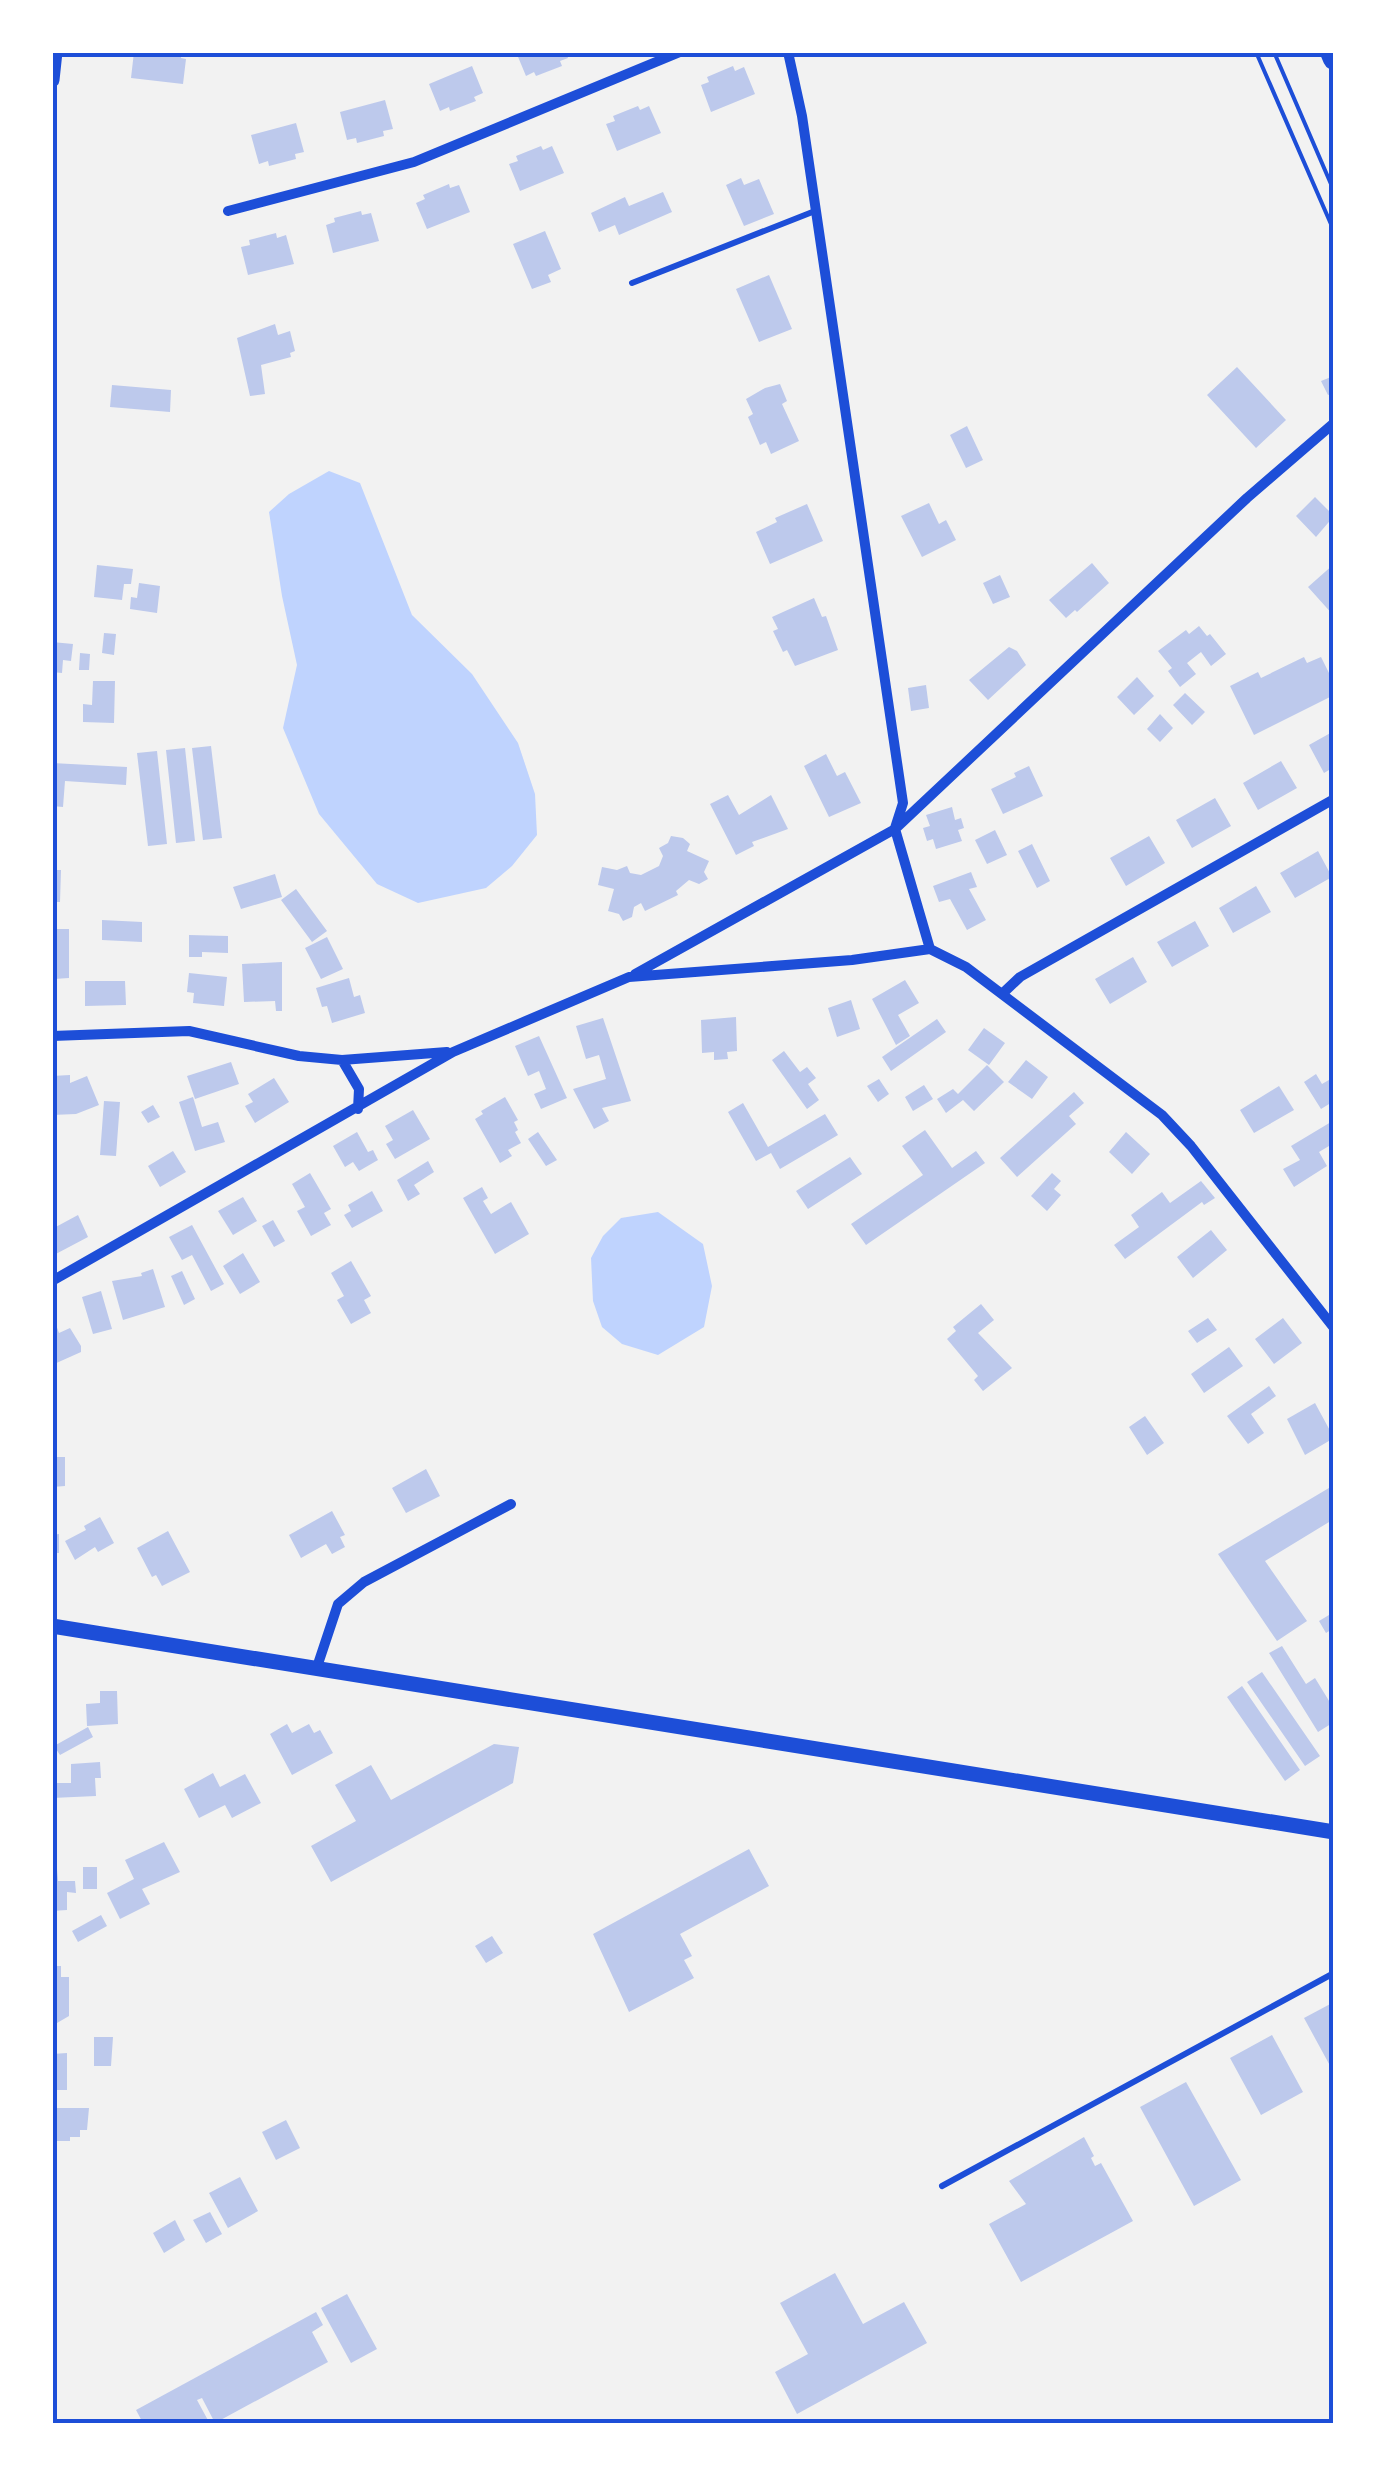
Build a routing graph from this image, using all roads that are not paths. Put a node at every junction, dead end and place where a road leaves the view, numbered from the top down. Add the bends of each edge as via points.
1 (55, 52) edge
2 (680, 52) edge
3 (788, 52) edge
4 (52, 80) edge
5 (228, 211) dead end
6 (815, 211) junction
7 (632, 283) dead end
8 (1334, 423) edge
9 (1334, 799) edge
10 (895, 829) junction
11 (930, 949) junction
12 (629, 976) junction
13 (1002, 994) junction
14 (52, 1036) edge
15 (454, 1052) junction
16 (342, 1060) junction
17 (358, 1109) junction
18 (52, 1282) edge
19 (1334, 1328) edge
20 (511, 1504) dead end
21 (52, 1626) edge
22 (317, 1667) junction
23 (1334, 1832) edge
24 (1334, 1974) edge
25 (942, 2186) dead end

1 - 4 street
2 - 5 street via 414,162
3 - 6 street
6 - 7 lane
6 - 10 street via 902,803
8 - 10 street
9 - 13 street via 1020,977
10 - 11 street
10 - 12 street
11 - 12 street
11 - 13 street
12 - 15 street
13 - 19 street via 1162,1116
14 - 16 street via 189,1031
15 - 16 street
15 - 17 street
16 - 17 street via 359,1089
17 - 18 street
20 - 22 street via 349,1594 338,1604
21 - 22 street
22 - 23 street
24 - 25 lane

